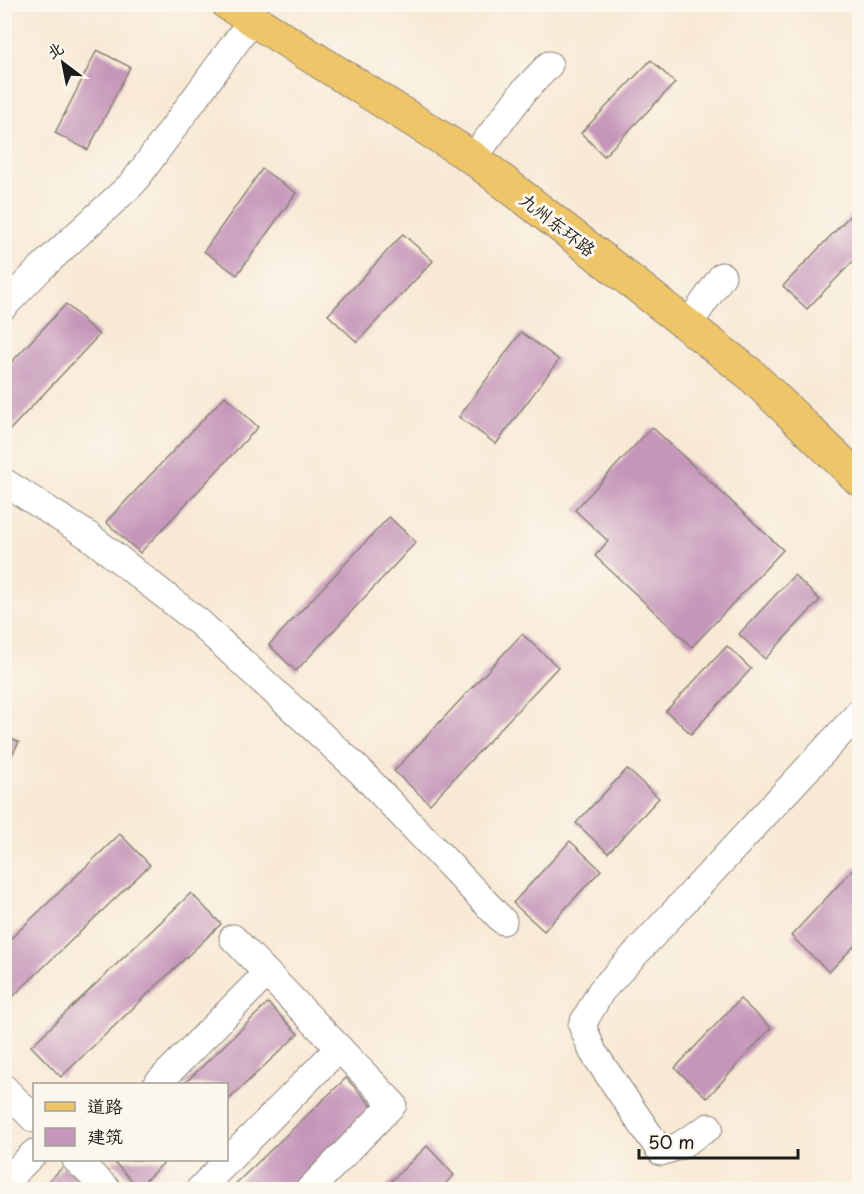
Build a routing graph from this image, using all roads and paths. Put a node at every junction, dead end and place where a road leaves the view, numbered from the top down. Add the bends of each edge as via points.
1 (240, 12) edge
2 (549, 65) dead end
3 (473, 158) junction
4 (722, 276) dead end
5 (4, 306) edge
6 (688, 325) junction
7 (860, 480) edge
8 (4, 482) edge
9 (860, 712) edge
10 (503, 921) dead end
11 (233, 938) dead end
12 (267, 973) junction
13 (339, 1048) junction
14 (158, 1083) edge
15 (4, 1088) edge
16 (33, 1118) edge
17 (709, 1127) dead end
18 (33, 1154) edge
19 (228, 1160) edge
20 (80, 1161) edge
21 (227, 1161) edge
22 (4, 1183) edge
23 (108, 1190) edge
24 (198, 1190) edge
25 (309, 1190) edge

1 - 3 main road, 九州东环路
1 - 5 street via 133,183
2 - 3 street
3 - 6 main road, 九州东环路
4 - 6 street
6 - 7 main road, 九州东环路 via 749,373
8 - 10 street via 89,536 200,623 360,771
9 - 17 street via 600,991 582,1025 593,1052 661,1152
11 - 12 street
12 - 13 street
12 - 14 street
13 - 19 street
13 - 25 street via 393,1104
15 - 16 street
18 - 22 street
20 - 23 street
21 - 24 street

